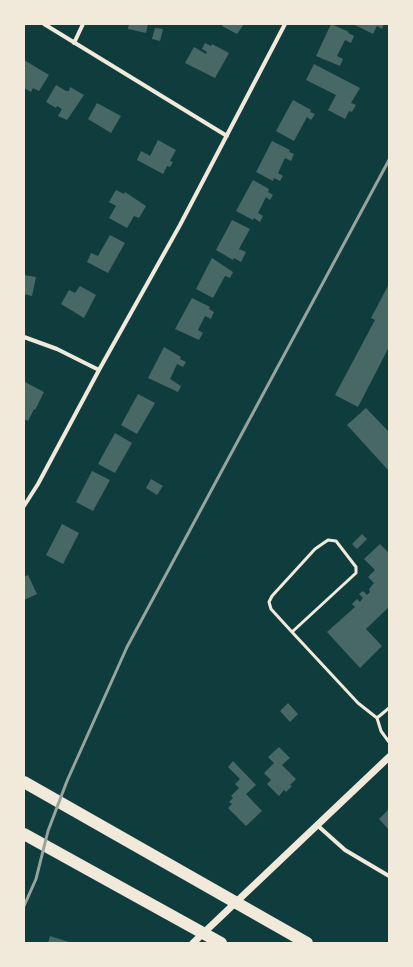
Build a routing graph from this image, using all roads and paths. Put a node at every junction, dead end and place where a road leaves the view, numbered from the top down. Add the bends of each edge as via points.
1 (44, 24) edge
2 (83, 24) edge
3 (285, 24) edge
4 (74, 43) junction
5 (227, 136) junction
6 (24, 337) edge
7 (99, 370) junction
8 (24, 506) edge
9 (292, 632) junction
10 (389, 708) edge
11 (377, 718) junction
12 (389, 742) edge
13 (389, 757) edge
14 (24, 782) edge
15 (317, 825) junction
16 (24, 834) edge
17 (389, 876) edge
18 (193, 943) edge
19 (221, 943) edge
20 (307, 943) edge

1 - 4 street
2 - 4 street
3 - 5 street
4 - 5 street
5 - 7 street
6 - 7 street via 57,349
7 - 8 street
9 - 9 lane via 271,609 269,602 315,549 328,540 336,541 356,567 356,573
9 - 11 lane via 358,703
10 - 11 lane
11 - 12 lane via 381,731
13 - 15 street
14 - 20 highway
15 - 17 street via 345,850
15 - 18 street
16 - 19 highway

